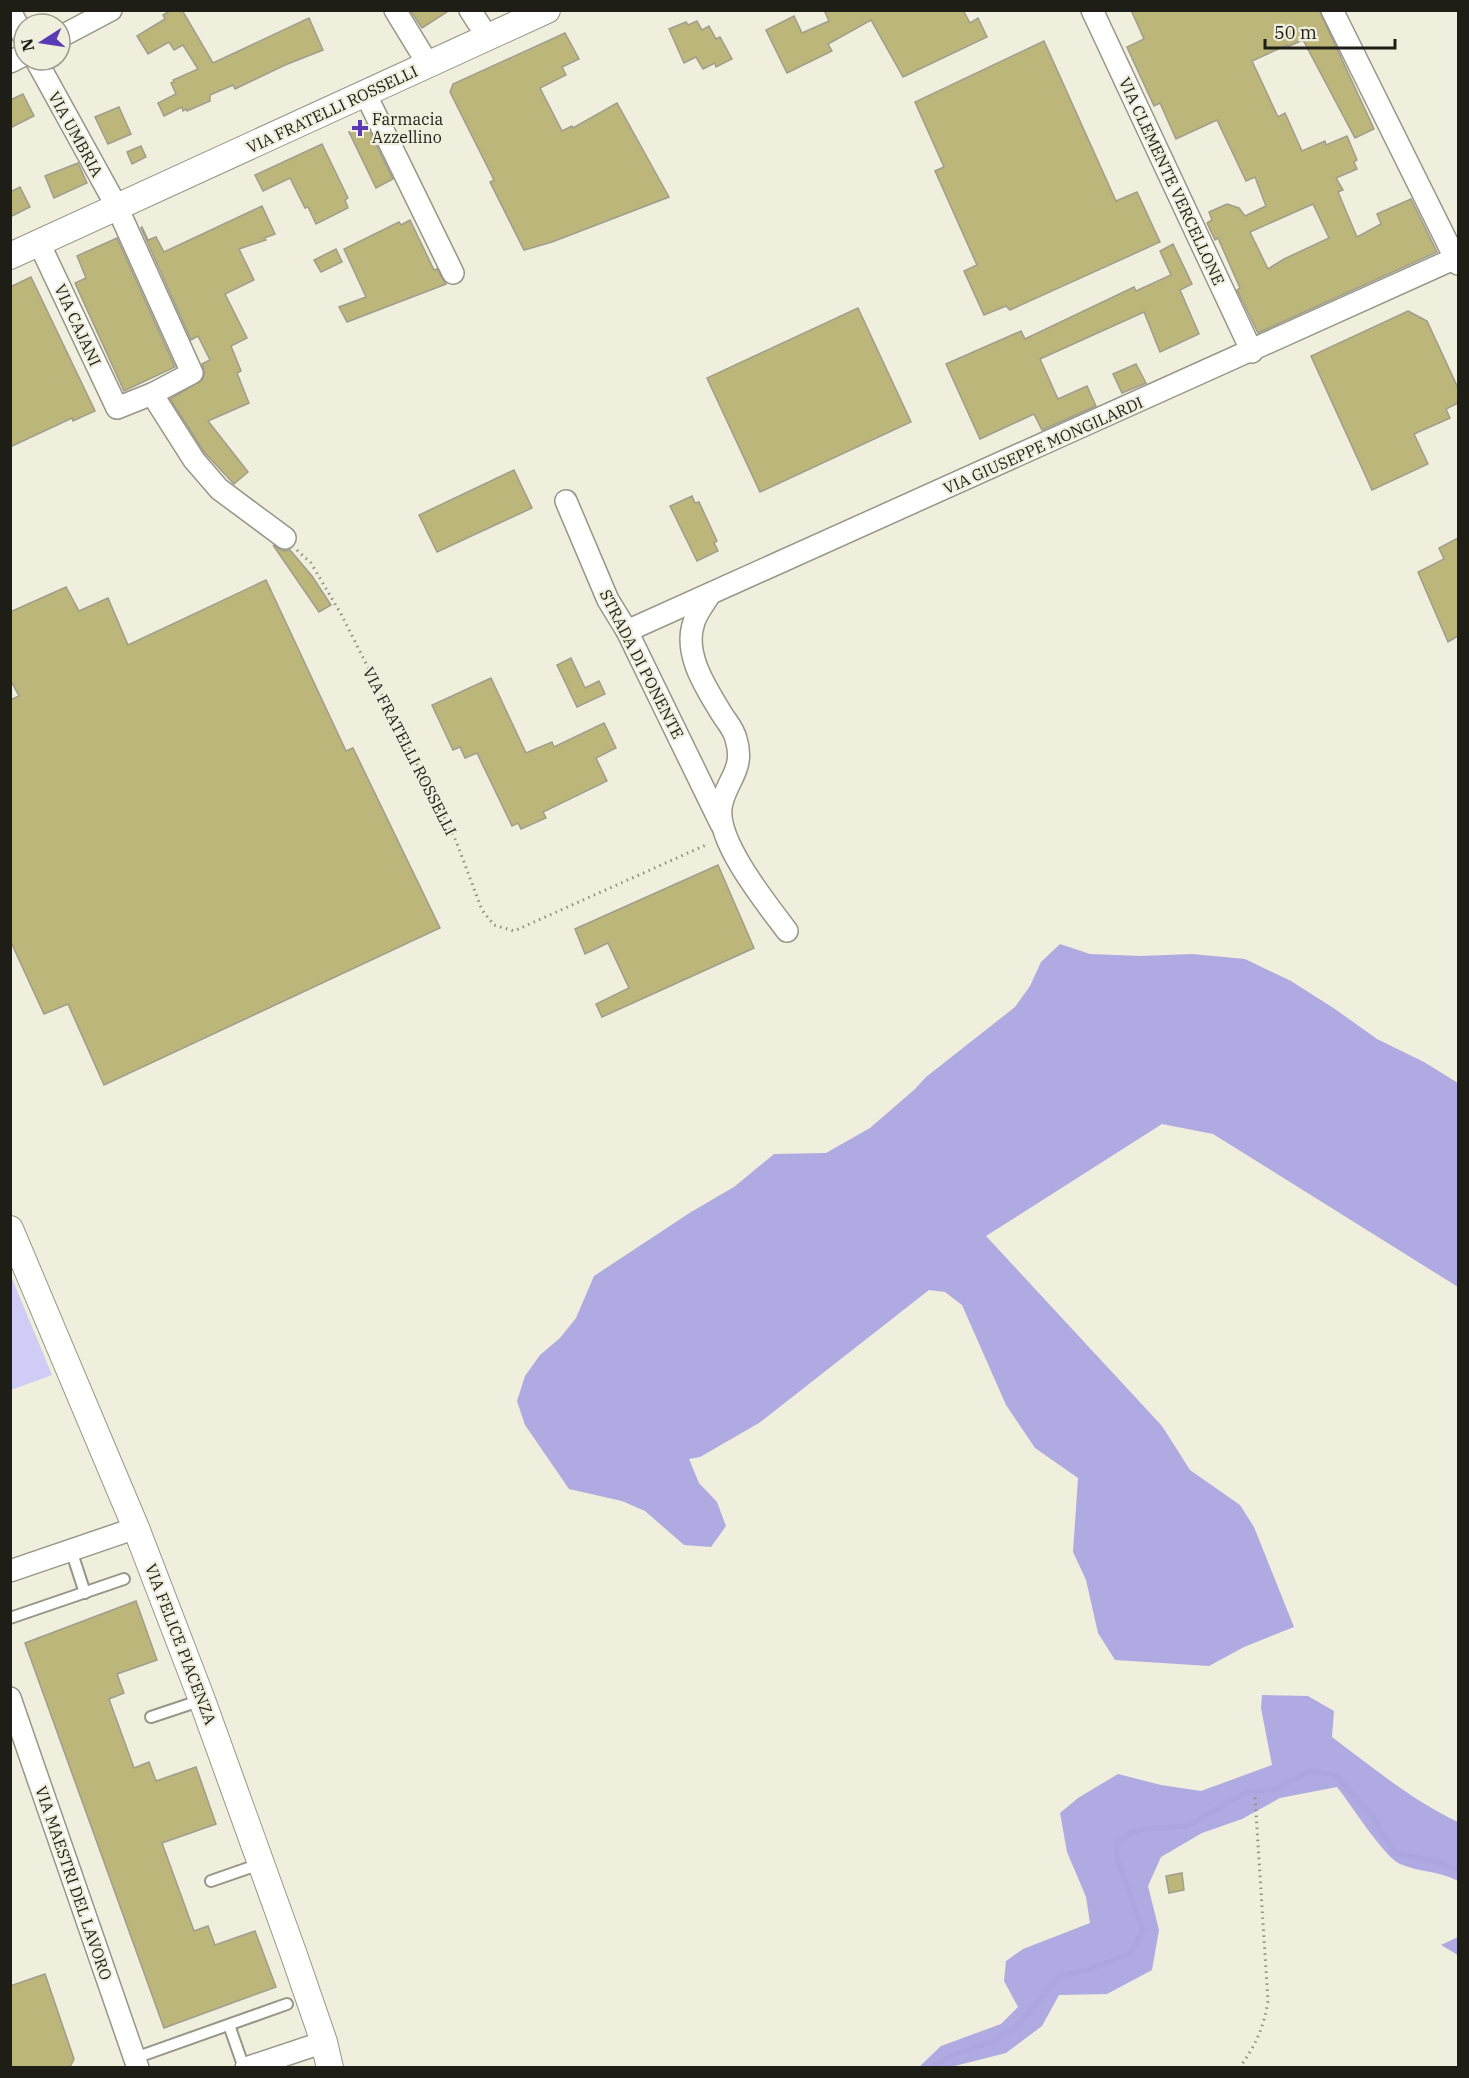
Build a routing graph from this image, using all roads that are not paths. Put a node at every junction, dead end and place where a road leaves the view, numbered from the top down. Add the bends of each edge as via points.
1 (111, 10) edge
2 (395, 10) edge
3 (470, 10) edge
4 (547, 10) edge
5 (1092, 10) edge
6 (1332, 10) edge
7 (72, 31) edge
8 (488, 38) junction
9 (428, 64) junction
10 (43, 72) edge
11 (365, 93) junction
12 (117, 207) junction
13 (39, 243) junction
14 (10, 256) edge
15 (1458, 260) edge
16 (453, 273) dead end
17 (1252, 352) junction
18 (152, 394) junction
19 (566, 501) dead end
20 (285, 538) road end
21 (710, 594) junction
22 (627, 631) junction
23 (724, 831) junction
24 (787, 931) dead end
25 (10, 1229) edge
26 (136, 1528) junction
27 (71, 1550) junction
28 (10, 1570) edge
29 (124, 1580) dead end
30 (85, 1593) junction
31 (10, 1618) edge
32 (10, 1698) edge
33 (202, 1700) junction
34 (151, 1717) dead end
35 (261, 1864) junction
36 (211, 1881) dead end
37 (287, 2004) dead end
38 (230, 2025) junction
39 (324, 2042) junction
40 (136, 2063) edge
41 (245, 2067) edge
42 (330, 2067) edge

1 - 7 street
2 - 9 street
3 - 8 street
4 - 8 street, VIA FRATELLI ROSSELLI
5 - 17 street, VIA CLEMENTE VERCELLONE
6 - 15 street
8 - 9 street, VIA FRATELLI ROSSELLI
9 - 11 street, VIA FRATELLI ROSSELLI
10 - 12 street, VIA UMBRIA
11 - 12 street, VIA FRATELLI ROSSELLI
11 - 16 street
12 - 13 street, VIA FRATELLI ROSSELLI
12 - 18 street via 192,373
13 - 14 street, VIA FRATELLI ROSSELLI
13 - 18 street, VIA CAJANI via 117,408
15 - 17 street, VIA GIUSEPPE MONGILARDI
17 - 21 street, VIA GIUSEPPE MONGILARDI
18 - 20 street via 194,460 219,489
19 - 22 street, STRADA DI PONENTE via 608,600
21 - 22 street, VIA GIUSEPPE MONGILARDI
21 - 23 street via 694,623 692,648 700,677 736,738 739,762 721,808
22 - 23 street, STRADA DI PONENTE
23 - 24 street, STRADA DI PONENTE via 757,891
25 - 26 street, VIA FELICE PIACENZA
26 - 27 street
26 - 33 street, VIA FELICE PIACENZA
27 - 28 street
27 - 30 lane
29 - 30 lane
30 - 31 lane
32 - 40 street, VIA MAESTRI DEL LAVORO
33 - 34 lane
33 - 35 street, VIA FELICE PIACENZA
35 - 36 lane
35 - 39 street, VIA FELICE PIACENZA
37 - 38 lane
38 - 40 lane
38 - 41 lane
39 - 41 street
39 - 42 street, VIA FELICE PIACENZA

